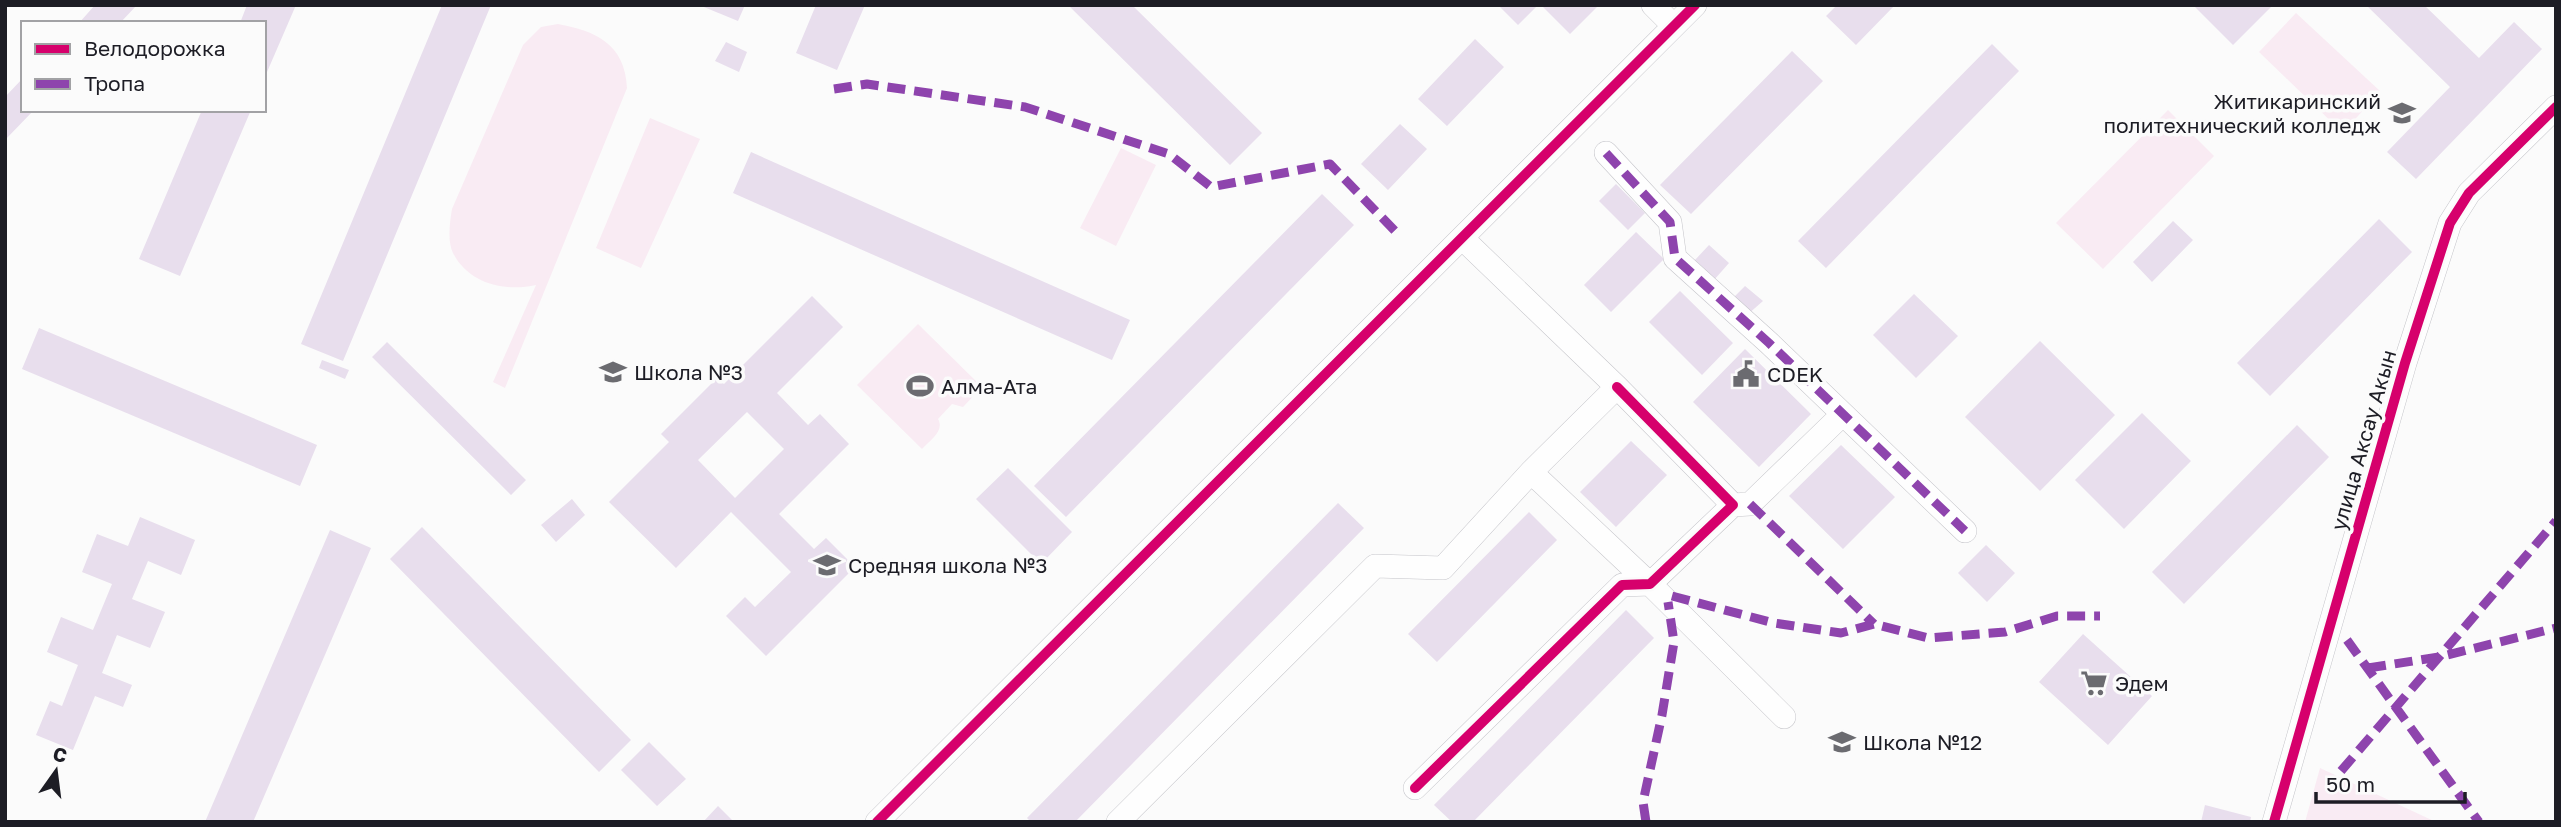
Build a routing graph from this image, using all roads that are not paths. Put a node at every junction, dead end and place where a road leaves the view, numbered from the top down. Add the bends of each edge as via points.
1 (1653, 5) edge
2 (1695, 5) edge
3 (1674, 26) junction
4 (2556, 107) edge
5 (1606, 153) dead end
6 (1462, 237) junction
7 (1617, 387) junction
8 (1843, 414) junction
9 (1531, 472) junction
10 (1733, 505) junction
11 (1965, 531) dead end
12 (1650, 584) junction
13 (1784, 717) dead end
14 (1415, 788) dead end
15 (878, 821) edge
16 (1118, 822) edge
17 (2274, 822) edge

1 - 3 street
2 - 3 street
3 - 6 street
4 - 17 street, улица Аксау Акын via 2469,193 2450,223
5 - 8 street via 1670,222 1675,258
6 - 7 street
6 - 15 street
7 - 9 street
7 - 10 street
8 - 10 street via 1750,504
8 - 11 street
9 - 12 street
9 - 16 street via 1443,568 1375,566
10 - 12 street
12 - 13 street
12 - 14 street via 1622,585

